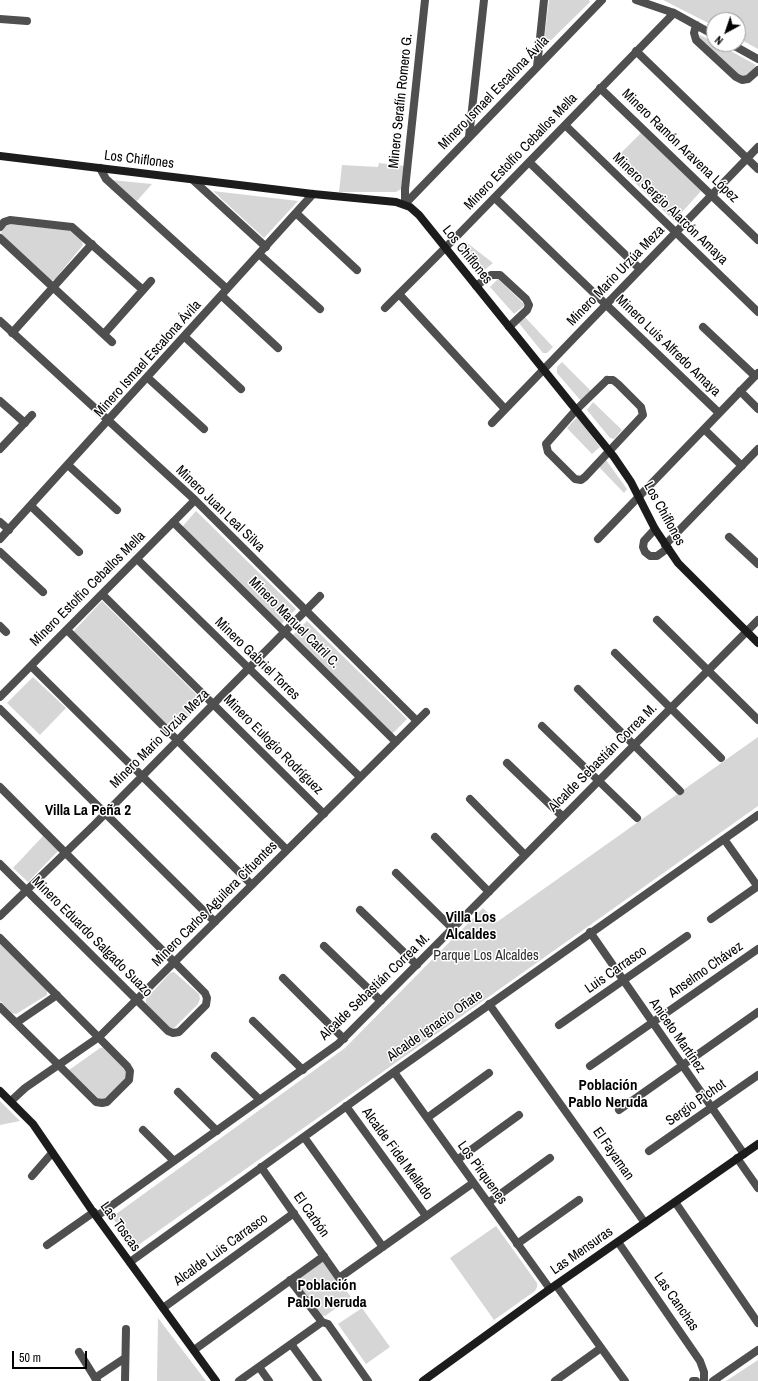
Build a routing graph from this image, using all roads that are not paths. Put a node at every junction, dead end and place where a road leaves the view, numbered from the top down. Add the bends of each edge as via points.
1 (425, 0) edge
2 (484, 0) edge
3 (544, 0) edge
4 (602, 0) edge
5 (636, 0) edge
6 (674, 13) junction
7 (0, 19) edge
8 (27, 21) dead end
9 (696, 24) junction
10 (706, 30) edge
11 (636, 51) junction
12 (745, 52) edge
13 (758, 59) edge
14 (537, 67) junction
15 (758, 70) edge
16 (600, 88) junction
17 (565, 126) junction
18 (470, 137) junction
19 (758, 147) edge
20 (0, 156) edge
21 (747, 158) junction
22 (530, 162) junction
23 (100, 168) junction
24 (758, 169) edge
25 (193, 180) junction
26 (313, 194) junction
27 (712, 195) junction
28 (494, 198) junction
29 (405, 204) junction
30 (296, 213) junction
31 (0, 227) edge
32 (676, 232) junction
33 (0, 238) edge
34 (758, 240) edge
35 (92, 244) junction
36 (266, 247) junction
37 (445, 248) junction
38 (259, 254) junction
39 (640, 269) junction
40 (357, 270) dead end
41 (151, 281) dead end
42 (476, 286) junction
43 (53, 287) junction
44 (228, 289) junction
45 (143, 290) junction
46 (399, 294) junction
47 (222, 296) junction
48 (606, 305) junction
49 (385, 308) dead end
50 (320, 309) dead end
51 (758, 312) edge
52 (0, 321) edge
53 (509, 327) junction
54 (703, 327) dead end
55 (12, 333) junction
56 (104, 334) junction
57 (185, 336) junction
58 (112, 342) dead end
59 (278, 348) dead end
60 (543, 370) junction
61 (756, 375) edge
62 (148, 378) junction
63 (241, 389) dead end
64 (740, 391) junction
65 (0, 401) edge
66 (505, 409) junction
67 (758, 409) edge
68 (576, 410) junction
69 (719, 413) junction
70 (32, 414) dead end
71 (108, 422) junction
72 (25, 423) junction
73 (492, 423) dead end
74 (204, 429) dead end
75 (704, 429) junction
76 (0, 449) edge
77 (758, 449) edge
78 (610, 451) junction
79 (68, 465) junction
80 (742, 466) junction
81 (638, 497) junction
82 (195, 500) junction
83 (30, 506) junction
84 (117, 510) dead end
85 (0, 522) edge
86 (173, 522) junction
87 (655, 528) junction
88 (8, 530) junction
89 (730, 537) dead end
90 (0, 539) edge
91 (598, 539) dead end
92 (667, 546) junction
93 (0, 552) edge
94 (79, 552) dead end
95 (137, 559) junction
96 (758, 564) edge
97 (43, 592) dead end
98 (102, 594) junction
99 (320, 596) dead end
100 (306, 610) junction
101 (657, 620) dead end
102 (758, 620) edge
103 (67, 630) junction
104 (284, 632) junction
105 (746, 632) junction
106 (758, 643) edge
107 (616, 653) dead end
108 (31, 666) junction
109 (248, 668) junction
110 (708, 671) junction
111 (578, 689) dead end
112 (0, 697) edge
113 (213, 704) junction
114 (671, 708) junction
115 (0, 709) edge
116 (426, 712) dead end
117 (758, 720) edge
118 (417, 721) junction
119 (542, 726) dead end
120 (178, 740) junction
121 (396, 742) junction
122 (634, 745) junction
123 (721, 758) dead end
124 (506, 763) dead end
125 (142, 777) junction
126 (360, 778) junction
127 (599, 781) junction
128 (0, 787) edge
129 (680, 791) dead end
130 (470, 799) dead end
131 (105, 814) junction
132 (324, 814) junction
133 (758, 815) edge
134 (563, 817) junction
135 (637, 818) dead end
136 (435, 837) dead end
137 (724, 839) junction
138 (287, 850) junction
139 (66, 853) junction
140 (525, 855) junction
141 (0, 864) edge
142 (396, 873) dead end
143 (252, 885) junction
144 (758, 887) edge
145 (27, 890) junction
146 (489, 892) junction
147 (360, 910) dead end
148 (0, 916) edge
149 (711, 919) dead end
150 (215, 922) junction
151 (453, 929) junction
152 (590, 932) junction
153 (687, 936) dead end
154 (0, 938) edge
155 (324, 946) dead end
156 (758, 949) edge
157 (174, 963) junction
158 (417, 965) junction
159 (283, 978) dead end
160 (623, 981) junction
161 (57, 995) junction
162 (137, 1000) junction
163 (381, 1002) junction
164 (490, 1004) junction
165 (0, 1008) edge
166 (758, 1012) edge
167 (253, 1021) dead end
168 (16, 1023) junction
169 (653, 1024) junction
170 (559, 1025) dead end
171 (99, 1038) junction
172 (344, 1038) junction
173 (215, 1056) dead end
174 (59, 1066) junction
175 (590, 1066) dead end
176 (682, 1066) junction
177 (303, 1070) junction
178 (394, 1072) junction
179 (489, 1073) dead end
180 (758, 1076) edge
181 (0, 1091) edge
182 (178, 1092) dead end
183 (260, 1100) junction
184 (11, 1101) junction
185 (346, 1106) junction
186 (712, 1108) junction
187 (618, 1110) dead end
188 (519, 1115) dead end
189 (427, 1118) junction
190 (143, 1130) dead end
191 (217, 1131) junction
192 (304, 1137) junction
193 (758, 1144) edge
194 (649, 1152) dead end
195 (52, 1153) junction
196 (740, 1156) junction
197 (550, 1158) dead end
198 (457, 1160) junction
199 (174, 1161) junction
200 (261, 1167) junction
201 (32, 1176) dead end
202 (474, 1183) junction
203 (758, 1188) edge
204 (579, 1200) dead end
205 (675, 1202) junction
206 (488, 1203) junction
207 (95, 1214) junction
208 (294, 1214) junction
209 (426, 1216) junction
210 (646, 1223) junction
211 (618, 1242) junction
212 (517, 1244) junction
213 (47, 1245) dead end
214 (383, 1247) junction
215 (324, 1256) junction
216 (130, 1262) junction
217 (290, 1280) junction
218 (553, 1287) junction
219 (163, 1308) junction
220 (322, 1322) junction
221 (758, 1323) edge
222 (126, 1329) dead end
223 (291, 1344) junction
224 (601, 1348) junction
225 (194, 1350) junction
226 (758, 1350) edge
227 (79, 1352) dead end
228 (125, 1358) junction
229 (259, 1367) junction
230 (96, 1380) edge
231 (125, 1381) edge
232 (216, 1381) edge
233 (239, 1381) edge
234 (269, 1381) edge
235 (318, 1381) edge
236 (368, 1381) edge
237 (423, 1381) edge
238 (555, 1381) edge
239 (624, 1381) edge
240 (704, 1381) edge
241 (714, 1381) edge

1 - 29 street, Minero Serafín Romero G.
2 - 18 street
3 - 14 street
4 - 14 street, Minero Ismael Escalona Ávila
5 - 6 street
6 - 9 street
6 - 11 street, Minero Estolfio Ceballos Mella
7 - 8 street
9 - 10 street
9 - 15 street via 696,40 736,77 748,79
11 - 16 street, Minero Estolfio Ceballos Mella
11 - 21 street
12 - 13 street
14 - 18 street, Minero Ismael Escalona Ávila
16 - 17 street, Minero Estolfio Ceballos Mella
16 - 27 street, Minero Ramón Aravena López
17 - 22 street, Minero Estolfio Ceballos Mella
17 - 32 street, Minero Sergio Alarcón Amaya
18 - 29 street, Minero Ismael Escalona Ávila
19 - 21 street, Minero Mario Urzúa Meza
20 - 23 street, Los Chiflones
21 - 24 street
21 - 27 street, Minero Mario Urzúa Meza
22 - 28 street, Minero Estolfio Ceballos Mella
22 - 39 street
23 - 25 street, Los Chiflones
23 - 44 street via 106,179
25 - 26 street, Los Chiflones
25 - 36 street
26 - 29 street, Los Chiflones
26 - 30 street, Minero Ismael Escalona Ávila
27 - 32 street, Minero Mario Urzúa Meza
27 - 34 street, Minero Ramón Aravena López
28 - 37 street, Minero Estolfio Ceballos Mella
28 - 48 street, Minero Luis Alfredo Amaya
29 - 37 street, Los Chiflones via 419,215
30 - 36 street, Minero Ismael Escalona Ávila
30 - 40 street
31 - 35 street via 10,220 67,226 77,230
32 - 39 street, Minero Mario Urzúa Meza
32 - 51 street, Minero Sergio Alarcón Amaya
33 - 43 street
35 - 43 street
35 - 45 street
36 - 38 street, Minero Ismael Escalona Ávila
37 - 42 street, Los Chiflones
37 - 46 street, Minero Estolfio Ceballos Mella
38 - 44 street, Minero Ismael Escalona Ávila
38 - 50 street
39 - 48 street, Minero Mario Urzúa Meza
41 - 45 street
42 - 53 street, Los Chiflones
42 - 53 street via 492,275 500,274 526,299 529,305 527,310
43 - 55 street
43 - 56 street
44 - 47 street, Minero Ismael Escalona Ávila
45 - 56 street
46 - 49 street, Minero Estolfio Ceballos Mella
46 - 66 street
47 - 57 street, Minero Ismael Escalona Ávila
47 - 59 street
48 - 60 street, Minero Mario Urzúa Meza
48 - 69 street, Minero Luis Alfredo Amaya
52 - 55 street, Minero Juan Leal Silva
53 - 60 street, Los Chiflones
54 - 61 street
55 - 71 street, Minero Juan Leal Silva
56 - 58 street
57 - 62 street, Minero Ismael Escalona Ávila
57 - 63 street
60 - 66 street, Minero Mario Urzúa Meza
60 - 68 street, Los Chiflones
61 - 64 street
62 - 71 street, Minero Ismael Escalona Ávila
62 - 74 street
64 - 67 street
64 - 69 street
65 - 72 street
66 - 73 street, Minero Mario Urzúa Meza
68 - 78 street, Los Chiflones
68 - 78 street via 547,442 548,452 578,480 583,479
68 - 78 street via 602,383 610,380 616,382 641,407 642,417
69 - 75 street
70 - 72 street
71 - 79 street, Minero Ismael Escalona Ávila
71 - 82 street, Minero Juan Leal Silva
72 - 76 street
75 - 80 street
75 - 81 street
77 - 80 street
78 - 81 street, Los Chiflones
79 - 83 street, Minero Ismael Escalona Ávila
79 - 84 street
80 - 92 street
81 - 87 street, Los Chiflones
81 - 91 street
82 - 86 street, Minero Estolfio Ceballos Mella
82 - 100 street, Minero Juan Leal Silva
83 - 88 street, Minero Ismael Escalona Ávila
83 - 94 street
85 - 88 street
86 - 95 street, Minero Estolfio Ceballos Mella
86 - 104 street, Minero Manuel Catril C.
87 - 92 street, Los Chiflones
87 - 92 street via 644,541 645,552 650,556 657,556
88 - 90 street, Minero Ismael Escalona Ávila
89 - 96 street
92 - 105 street, Los Chiflones via 678,563
93 - 97 street
95 - 98 street, Minero Estolfio Ceballos Mella
95 - 109 street, Minero Gabriel Torres
98 - 103 street, Minero Estolfio Ceballos Mella
98 - 113 street, Minero Eulogio Rodríguez
99 - 100 street, Minero Mario Urzúa Meza
100 - 104 street, Minero Mario Urzúa Meza
100 - 118 street, Minero Juan Leal Silva
101 - 110 street
102 - 105 street, Alcalde Sebastián Correa M.
103 - 108 street, Minero Estolfio Ceballos Mella
103 - 120 street
104 - 109 street, Minero Mario Urzúa Meza
104 - 121 street, Minero Manuel Catril C.
105 - 106 street, Los Chiflones
105 - 110 street, Alcalde Sebastián Correa M.
107 - 114 street
108 - 112 street, Minero Estolfio Ceballos Mella
108 - 125 street
109 - 113 street, Minero Mario Urzúa Meza
109 - 126 street, Minero Gabriel Torres
110 - 114 street, Alcalde Sebastián Correa M.
110 - 117 street
111 - 122 street
113 - 120 street, Minero Mario Urzúa Meza
113 - 132 street, Minero Eulogio Rodríguez
114 - 122 street, Alcalde Sebastián Correa M.
114 - 123 street
115 - 131 street
116 - 118 street, Minero Carlos Aguilera Cifuentes
118 - 121 street, Minero Carlos Aguilera Cifuentes
119 - 127 street
120 - 125 street, Minero Mario Urzúa Meza
120 - 138 street
121 - 126 street, Minero Carlos Aguilera Cifuentes
122 - 127 street, Alcalde Sebastián Correa M.
122 - 129 street
124 - 134 street
125 - 131 street, Minero Mario Urzúa Meza
125 - 143 street
126 - 132 street, Minero Carlos Aguilera Cifuentes
127 - 134 street, Alcalde Sebastián Correa M.
127 - 135 street
128 - 139 street
130 - 140 street
131 - 139 street, Minero Mario Urzúa Meza
131 - 150 street
132 - 138 street, Minero Carlos Aguilera Cifuentes
133 - 137 street, Alcalde Ignacio Oñate
134 - 140 street, Alcalde Sebastián Correa M.
136 - 146 street
137 - 144 street
137 - 152 street, Alcalde Ignacio Oñate
138 - 143 street, Minero Carlos Aguilera Cifuentes
139 - 145 street, Minero Mario Urzúa Meza
139 - 157 street
140 - 146 street, Alcalde Sebastián Correa M.
141 - 145 street, Minero Eduardo Salgado Suazo
142 - 151 street
143 - 150 street, Minero Carlos Aguilera Cifuentes
144 - 149 street
145 - 148 street, Minero Mario Urzúa Meza
145 - 162 street, Minero Eduardo Salgado Suazo
146 - 151 street, Alcalde Sebastián Correa M.
147 - 158 street
150 - 157 street, Minero Carlos Aguilera Cifuentes
151 - 158 street, Alcalde Sebastián Correa M.
152 - 160 street, Aniceto Martínez
152 - 164 street, Alcalde Ignacio Oñate
153 - 160 street, Luis Carrasco
154 - 161 street
155 - 163 street
156 - 169 street, Anselmo Chávez
157 - 162 street, Minero Carlos Aguilera Cifuentes
157 - 162 street, Minero Eduardo Salgado Suazo via 205,993 206,1005 181,1030 173,1033
158 - 163 street, Alcalde Sebastián Correa M.
159 - 172 street
160 - 169 street, Aniceto Martínez
160 - 170 street, Luis Carrasco
161 - 168 street
161 - 171 street
162 - 171 street, Minero Carlos Aguilera Cifuentes
163 - 172 street, Alcalde Sebastián Correa M.
164 - 178 street, Alcalde Ignacio Oñate
164 - 210 street, El Fayaman
165 - 168 street
166 - 176 street
167 - 177 street
168 - 174 street
169 - 175 street, Anselmo Chávez
169 - 176 street, Aniceto Martínez
171 - 174 street, Minero Carlos Aguilera Cifuentes
171 - 174 street via 127,1066 130,1074 127,1082 107,1102 94,1100
172 - 177 street, Alcalde Sebastián Correa M.
173 - 183 street
174 - 184 street, Minero Carlos Aguilera Cifuentes via 25,1088
176 - 186 street, Aniceto Martínez
176 - 187 street
177 - 183 street, Alcalde Sebastián Correa M.
178 - 185 street, Alcalde Ignacio Oñate
178 - 189 street, Los Pirquenes
179 - 189 street
180 - 186 street, Sergio Pichot
181 - 184 street, Las Toscas
182 - 191 street
183 - 191 street, Alcalde Sebastián Correa M.
184 - 195 street, Las Toscas via 28,1118
185 - 192 street, Alcalde Ignacio Oñate
185 - 209 street, Alcalde Fidel Mellado
186 - 194 street, Sergio Pichot
186 - 196 street, Aniceto Martínez
188 - 198 street
189 - 198 street, Los Pirquenes
190 - 199 street
191 - 199 street, Alcalde Sebastián Correa M.
192 - 200 street, Alcalde Ignacio Oñate
192 - 214 street
193 - 196 street, Las Mensuras
195 - 201 street
195 - 207 street, Las Toscas
196 - 203 street, Aniceto Martínez
196 - 205 street, Las Mensuras
197 - 206 street
198 - 202 street, Los Pirquenes
199 - 207 street, Alcalde Sebastián Correa M.
200 - 208 street, El Carbón
200 - 216 street, Alcalde Ignacio Oñate
202 - 206 street, Los Pirquenes
202 - 209 street
204 - 212 street
205 - 210 street, Las Mensuras
205 - 221 street
206 - 212 street, Los Pirquenes
207 - 213 street, Alcalde Sebastián Correa M.
207 - 216 street, Las Toscas
208 - 215 street, El Carbón
208 - 219 street, Alcalde Luis Carrasco
209 - 214 street
210 - 211 street, Las Mensuras
211 - 218 street, Las Mensuras
211 - 240 street, Las Canchas via 700,1361
212 - 218 street, Los Pirquenes
214 - 215 street, El Carbón via 340,1278
215 - 217 street
216 - 219 street, Las Toscas
217 - 220 street
217 - 225 street
218 - 224 street, Los Pirquenes
218 - 237 street, Las Mensuras
219 - 225 street, Las Toscas
220 - 223 street
220 - 236 street via 328,1324
222 - 228 street
223 - 229 street
223 - 235 street
224 - 238 street
224 - 239 street, Los Pirquenes
225 - 232 street, Las Toscas
226 - 241 street
227 - 230 street
228 - 230 street
228 - 231 street
229 - 233 street
229 - 234 street

